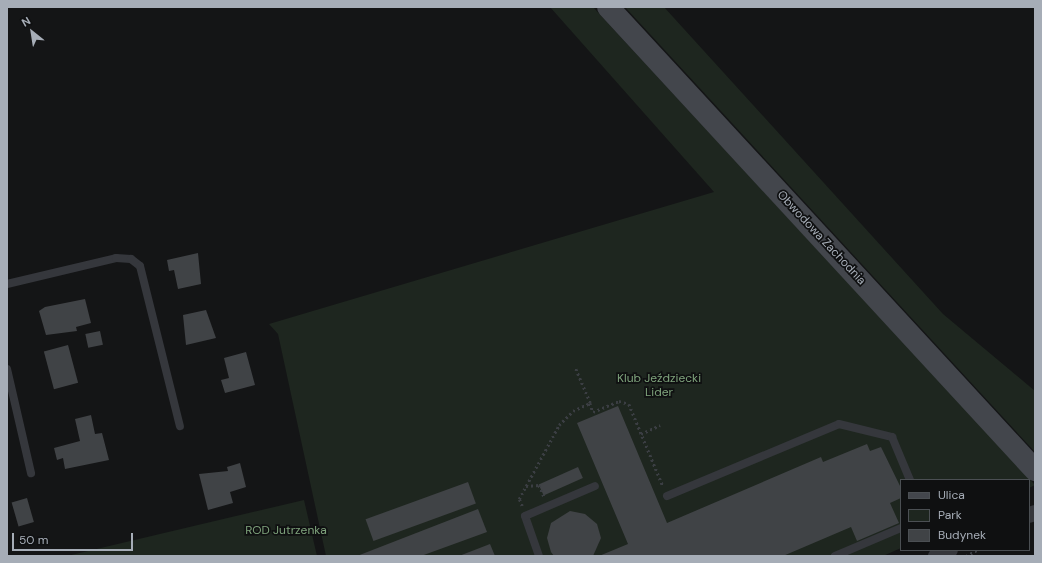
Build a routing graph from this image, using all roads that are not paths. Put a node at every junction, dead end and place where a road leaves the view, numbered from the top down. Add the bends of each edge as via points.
1 (608, 7) edge
2 (7, 284) edge
3 (7, 369) edge
4 (180, 426) dead end
5 (1035, 470) edge
6 (31, 474) dead end
7 (910, 479) edge
8 (595, 486) dead end
9 (667, 496) road end
10 (900, 528) edge
11 (948, 551) edge
12 (539, 556) edge
13 (835, 556) edge
14 (936, 556) edge

1 - 5 main road, Obwodowa Zachodnia
2 - 4 lane via 116,258 131,259 140,266
3 - 6 lane
7 - 9 lane via 892,437 839,424
8 - 12 lane via 525,516
10 - 13 lane
11 - 14 street

